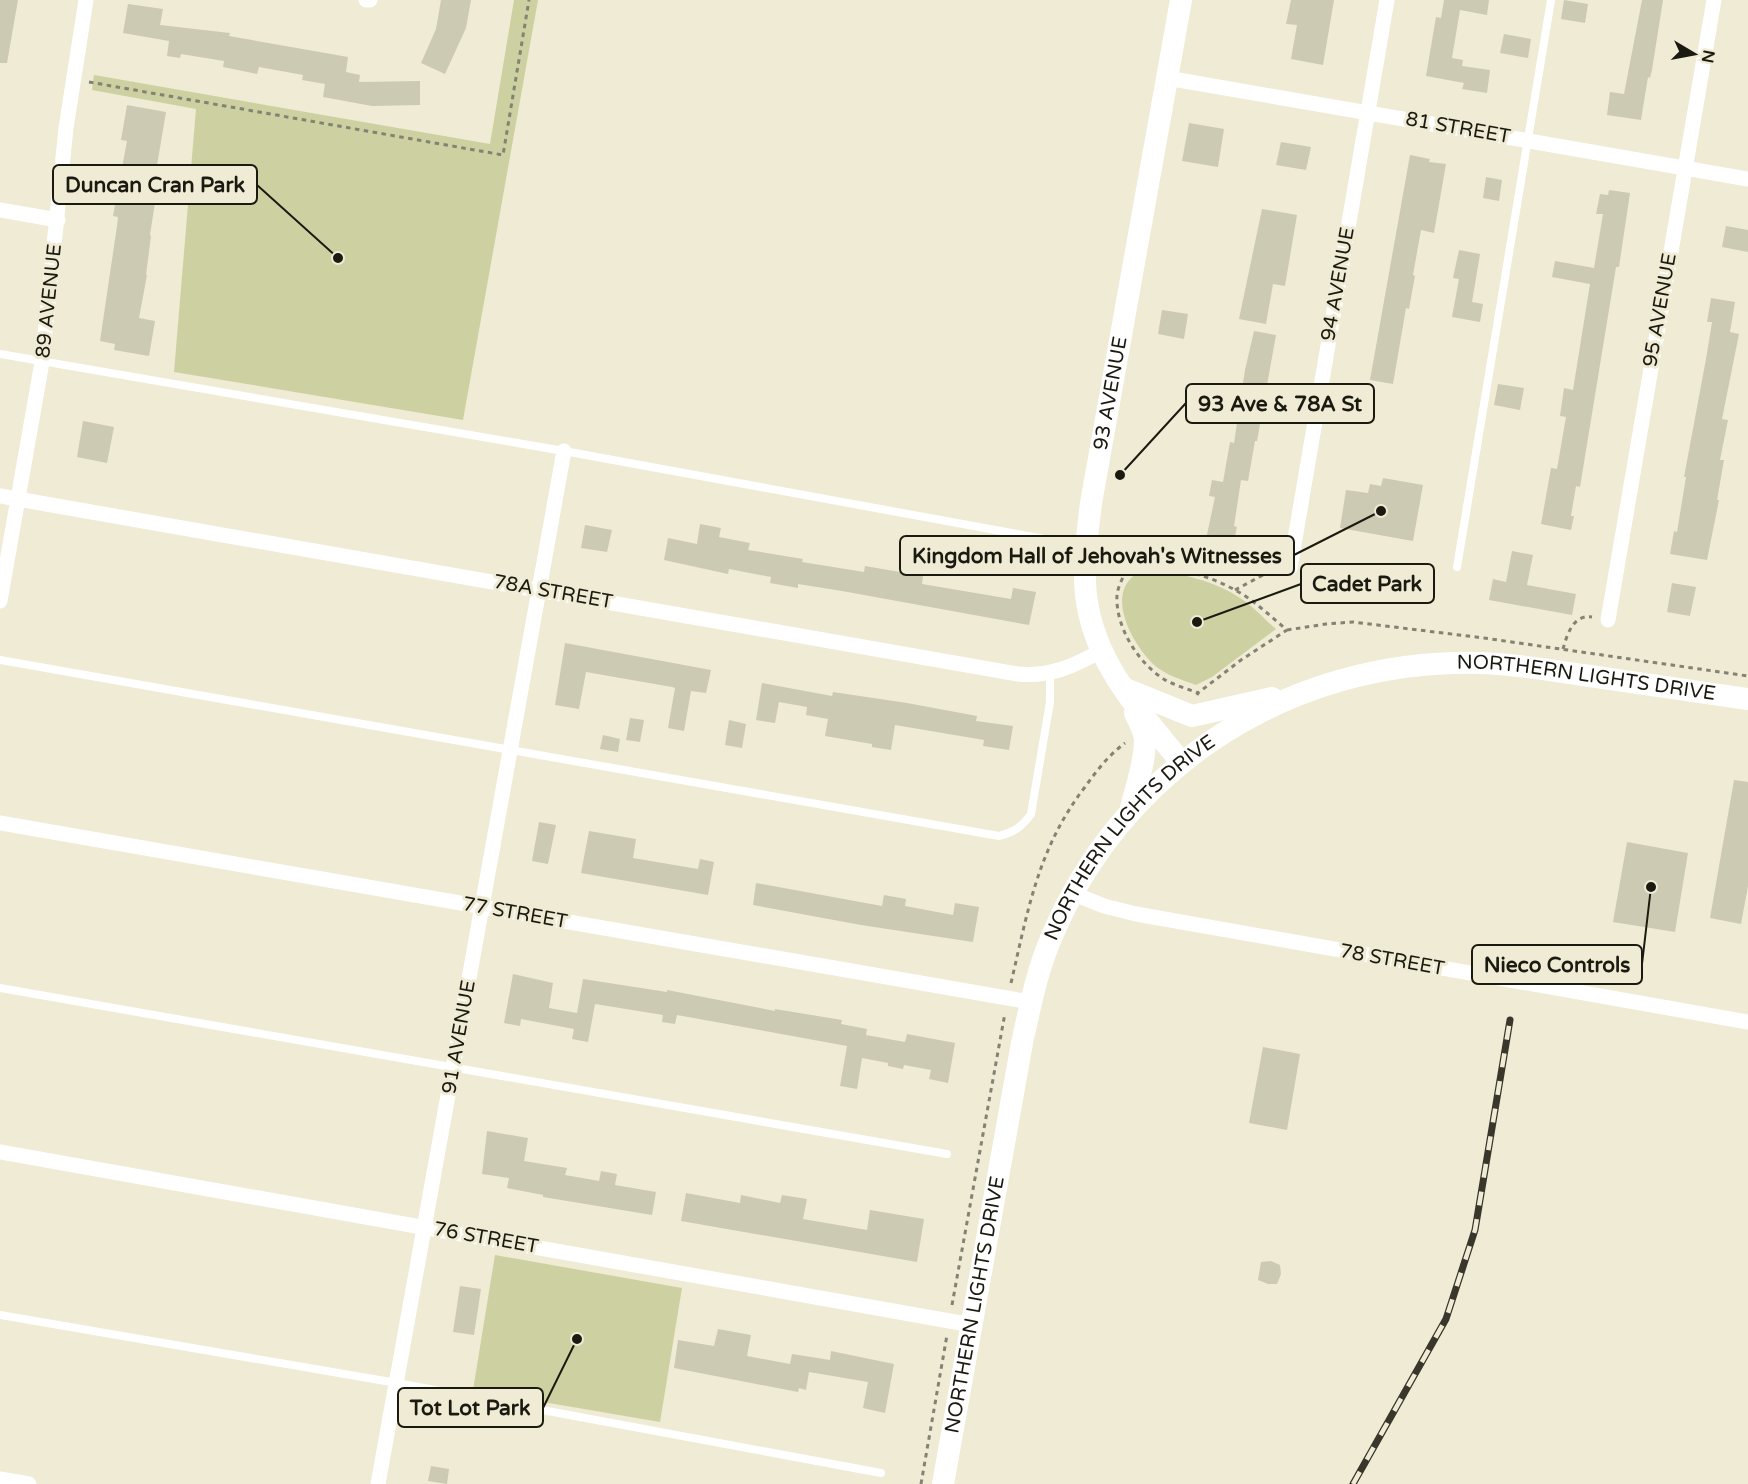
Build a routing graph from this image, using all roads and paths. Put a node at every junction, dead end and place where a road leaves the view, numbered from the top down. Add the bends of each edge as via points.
1 (86, 0) edge
2 (529, 0) edge
3 (1181, 0) edge
4 (1387, 0) edge
5 (1551, 0) edge
6 (1714, 0) edge
7 (1167, 78) junction
8 (73, 79) junction
9 (1367, 112) junction
10 (1527, 141) junction
11 (1684, 168) junction
12 (1748, 179) edge
13 (0, 210) edge
14 (58, 220) junction
15 (0, 354) edge
16 (42, 362) junction
17 (564, 451) junction
18 (0, 496) edge
19 (18, 499) junction
20 (1061, 542) dead end
21 (1293, 547) junction
22 (1086, 549) junction
23 (1131, 560) junction
24 (1457, 567) dead end
25 (1290, 568) dead end
26 (538, 589) junction
27 (1235, 590) junction
28 (0, 601) edge
29 (1608, 620) joint
30 (1563, 650) dead end
31 (1101, 651) junction
32 (0, 660) edge
33 (1050, 674) junction
34 (1122, 687) junction
35 (1317, 687) junction
36 (1198, 693) junction
37 (1195, 699) dead end
38 (1748, 699) edge
39 (511, 749) junction
40 (1181, 762) junction
41 (1130, 812) junction
42 (0, 824) edge
43 (1074, 894) junction
44 (482, 907) junction
45 (0, 988) edge
46 (1030, 1002) junction
47 (1748, 1023) edge
48 (453, 1068) junction
49 (0, 1152) edge
50 (947, 1154) dead end
51 (424, 1228) junction
52 (0, 1316) edge
53 (961, 1323) junction
54 (397, 1383) junction
55 (881, 1473) dead end
56 (0, 1479) edge
57 (29, 1484) edge
58 (378, 1484) edge
59 (921, 1484) edge
60 (944, 1484) edge

1 - 8 street, 89 AVENUE
2 - 8 path via 503,154
3 - 7 main road, 93 AVENUE
4 - 9 street, 94 AVENUE
5 - 10 lane
6 - 11 street, 95 AVENUE
7 - 9 street, 81 STREET
7 - 22 main road, 93 AVENUE
8 - 14 street, 89 AVENUE
9 - 10 street, 81 STREET
9 - 21 street, 94 AVENUE
10 - 11 street, 81 STREET
10 - 24 lane
11 - 12 street, 81 STREET
11 - 29 street, 95 AVENUE
13 - 14 street
14 - 16 street, 89 AVENUE
15 - 16 lane
16 - 17 lane
16 - 19 street, 89 AVENUE
17 - 20 lane
17 - 26 street, 91 AVENUE
18 - 19 street, 78A STREET
19 - 26 street, 78A STREET
19 - 28 street, 89 AVENUE
21 - 25 street, 94 AVENUE
21 - 27 path via 1263,575
22 - 23 path
22 - 31 main road, 93 AVENUE via 1086,598
23 - 27 path via 1168,567
23 - 36 path via 1118,592 1117,609 1132,646 1166,680
26 - 33 street, 78A STREET via 1018,674
26 - 39 street, 91 AVENUE
27 - 36 path via 1287,630
29 - 30 path via 1586,616 1579,620 1568,630
31 - 33 street, 78A STREET
31 - 34 main road, 93 AVENUE
32 - 39 lane
33 - 39 lane via 1050,702 1031,814 1023,826 999,836
34 - 35 main road via 1192,716
34 - 40 main road, 93 AVENUE
34 - 41 main road via 1145,740
35 - 38 main road, NORTHERN LIGHTS DRIVE via 1396,667 1455,663 1560,672
35 - 40 main road, NORTHERN LIGHTS DRIVE via 1233,726
36 - 37 path
39 - 44 street, 91 AVENUE
40 - 41 main road, NORTHERN LIGHTS DRIVE
41 - 43 main road, NORTHERN LIGHTS DRIVE via 1109,837
42 - 44 street, 77 STREET
43 - 46 main road, NORTHERN LIGHTS DRIVE via 1051,937
43 - 47 street, 78 STREET via 1136,914
44 - 46 street, 77 STREET
44 - 48 street, 91 AVENUE
45 - 48 lane
46 - 53 main road, NORTHERN LIGHTS DRIVE
48 - 50 lane
48 - 51 street, 91 AVENUE
49 - 51 street, 76 STREET
51 - 53 street, 76 STREET
51 - 54 street, 91 AVENUE
52 - 54 lane
53 - 59 path
53 - 60 main road, NORTHERN LIGHTS DRIVE
54 - 55 lane
54 - 58 street, 91 AVENUE
56 - 57 street

